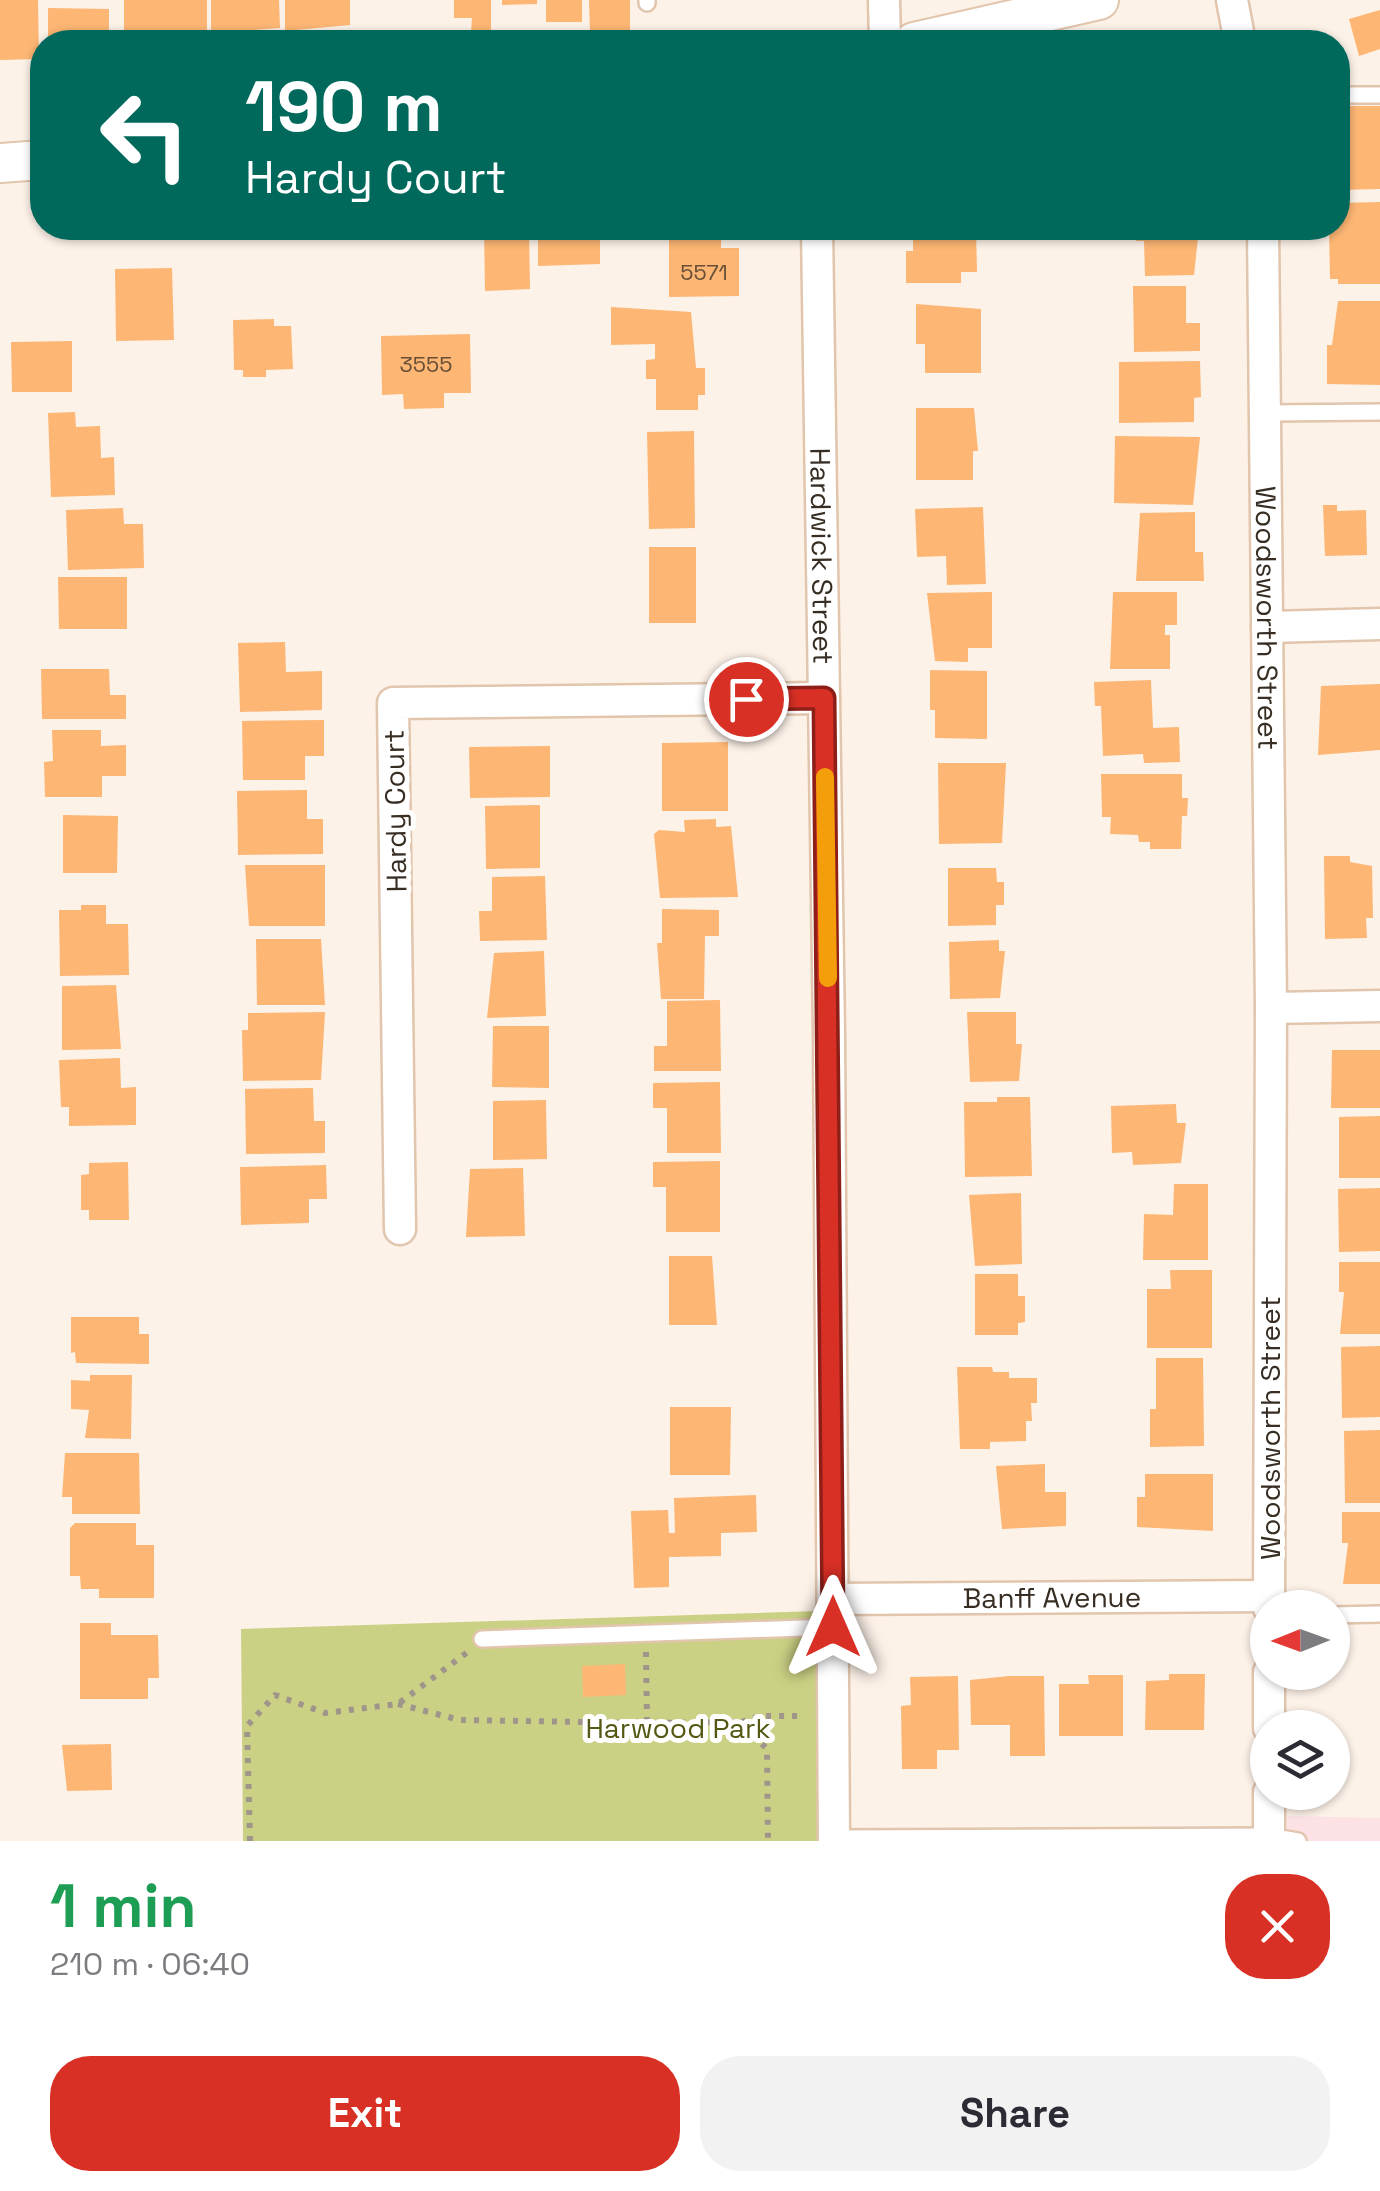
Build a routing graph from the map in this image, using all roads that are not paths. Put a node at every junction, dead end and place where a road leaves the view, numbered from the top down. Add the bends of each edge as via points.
1 (884, 0) edge
2 (1100, 0) edge
3 (1232, 0) edge
4 (884, 30) edge
5 (967, 30) edge
6 (1238, 30) edge
7 (1350, 95) edge
8 (1380, 95) edge
9 (30, 161) edge
10 (0, 163) edge
11 (818, 240) edge
12 (1264, 240) edge
13 (1380, 412) edge
14 (1267, 413) junction
15 (1380, 624) edge
16 (1268, 627) junction
17 (824, 698) junction
18 (1380, 1006) edge
19 (1271, 1008) junction
20 (400, 1229) dead end
21 (1270, 1590) edge
22 (1250, 1603) edge
23 (834, 1613) junction
24 (1350, 1614) edge
25 (1380, 1614) edge
26 (477, 1644) road end
27 (1273, 1810) edge
28 (834, 1839) edge
29 (1279, 1839) edge

1 - 4 street
2 - 5 street
3 - 6 street
7 - 8 lane
9 - 10 street
11 - 17 street, Hardwick Street
12 - 14 street, Woodsworth Street
13 - 14 lane
14 - 16 street, Woodsworth Street
15 - 16 street
16 - 19 street, Woodsworth Street
17 - 20 street, Hardy Court via 394,703
17 - 23 street, Hardwick Street
18 - 19 street
19 - 21 street, Woodsworth Street
22 - 23 street, Banff Avenue
23 - 26 lane
23 - 28 street, Hardwick Street
24 - 25 lane
27 - 29 street
28 - 29 lane

